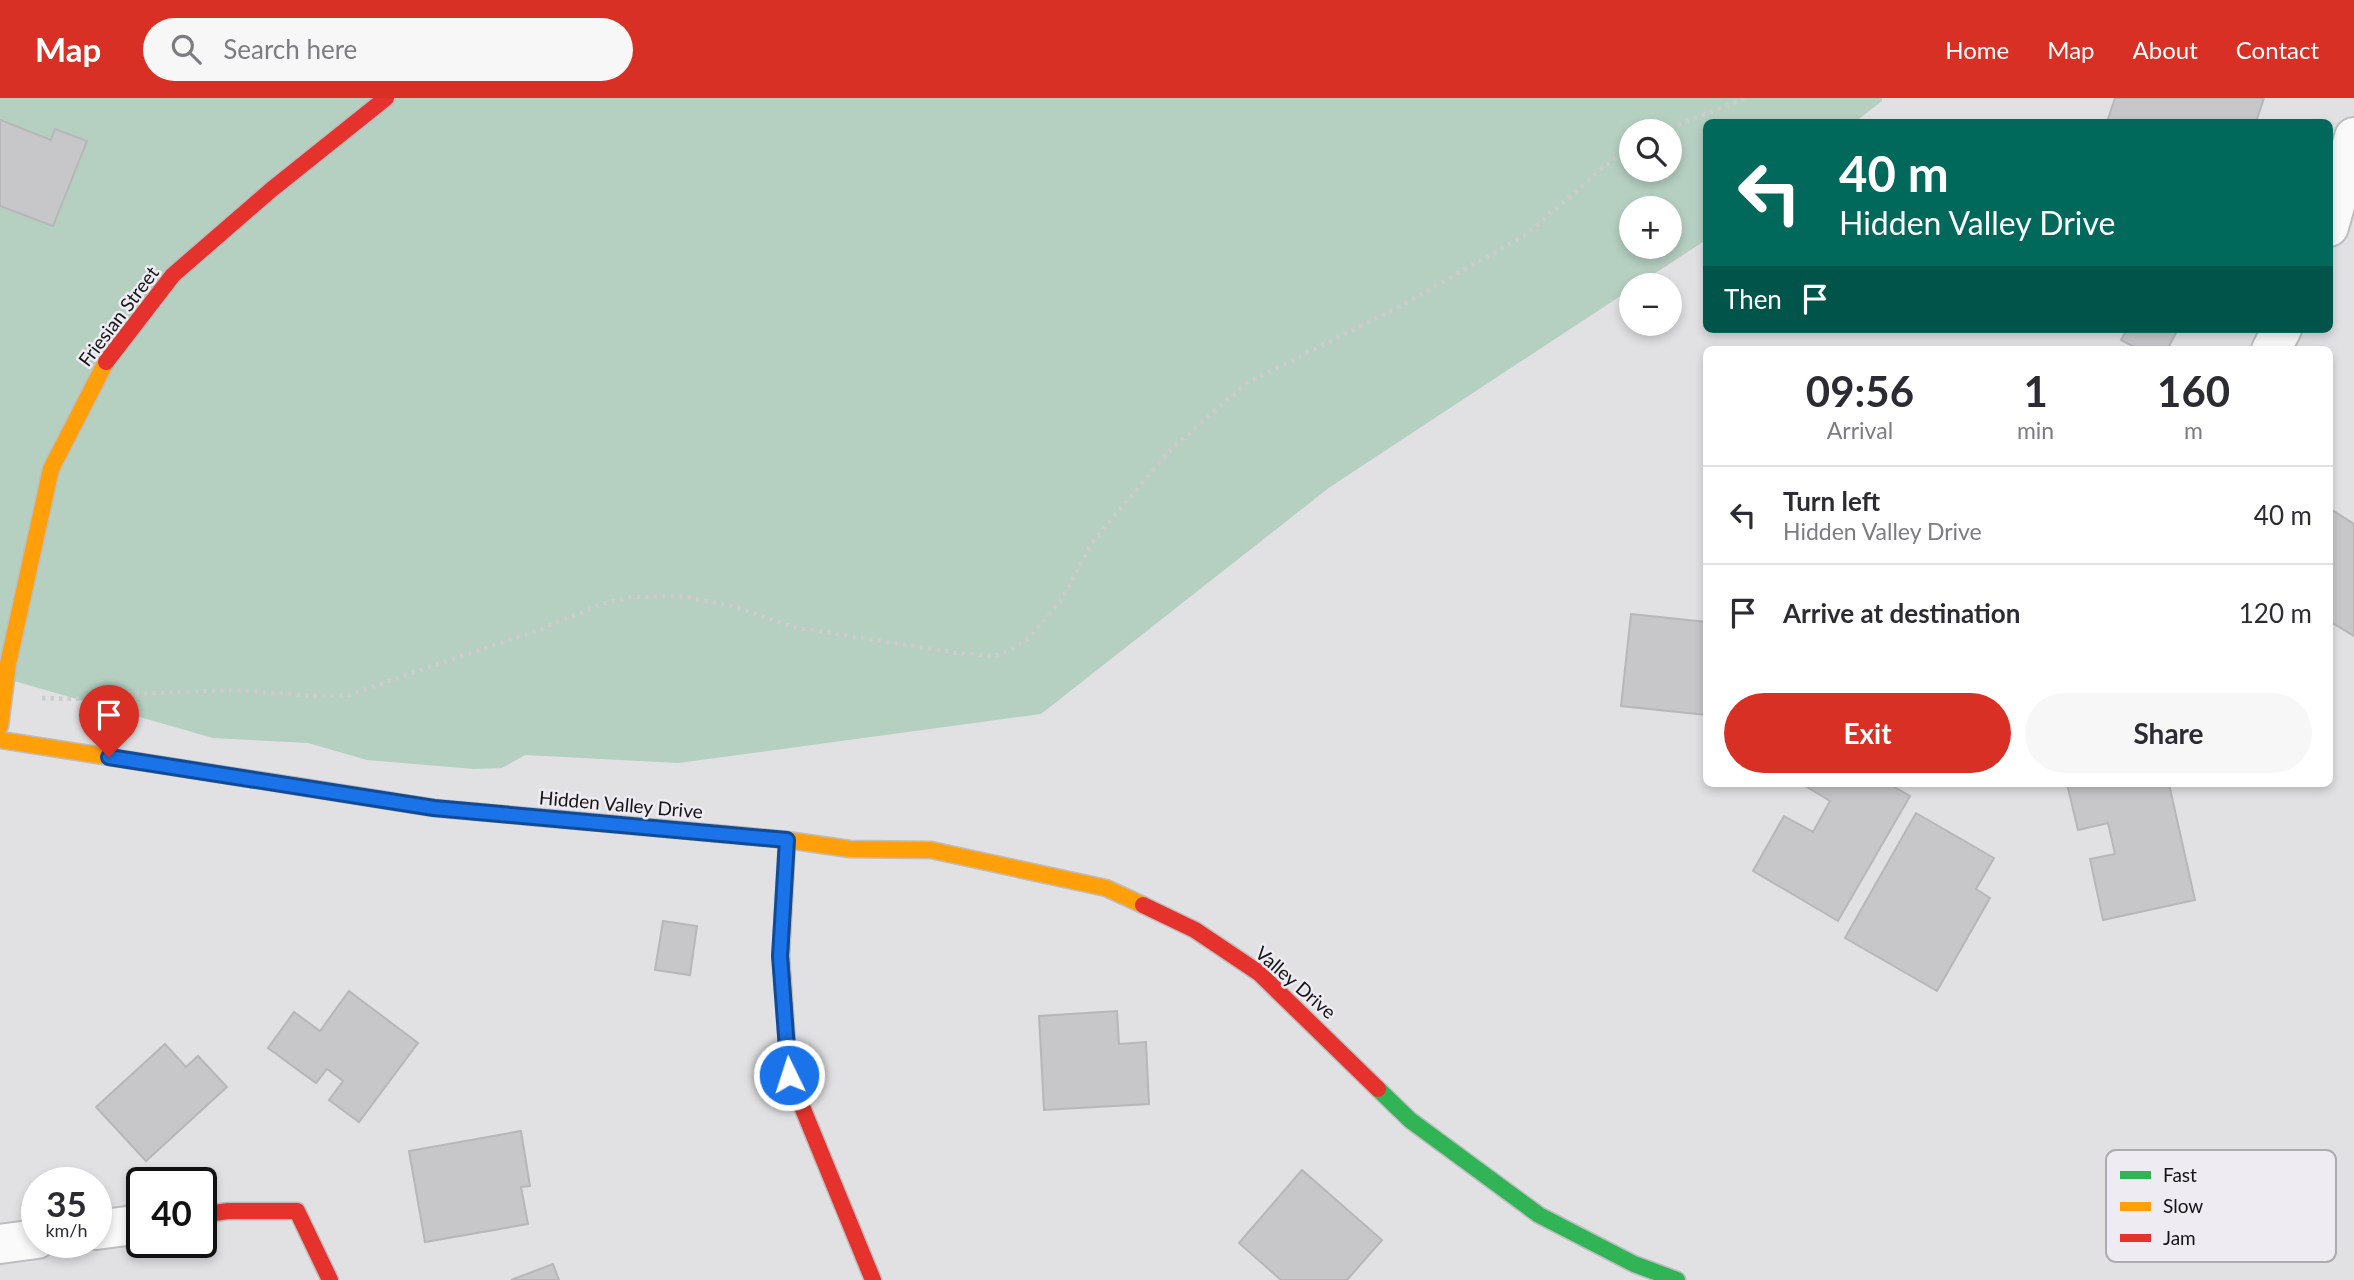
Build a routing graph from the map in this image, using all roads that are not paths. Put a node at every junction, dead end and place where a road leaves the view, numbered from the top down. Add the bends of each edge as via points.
1 (386, 98) edge
2 (2354, 137) edge
3 (2333, 213) edge
4 (0, 726) edge
5 (0, 740) edge
6 (787, 840) junction
7 (217, 1213) edge
8 (21, 1241) edge
9 (0, 1244) edge
10 (330, 1280) edge
11 (873, 1280) edge
12 (1677, 1280) edge

1 - 4 street, Friesian Street via 173,275 103,366 51,469 8,664
2 - 3 street
5 - 6 street, Hidden Valley Drive via 434,808
6 - 11 street via 780,956 789,1075
6 - 12 street, Valley Drive via 850,849 931,850 1106,888 1195,930 1259,972 1410,1119 1539,1215 1634,1264
7 - 10 street via 297,1211
8 - 9 street

